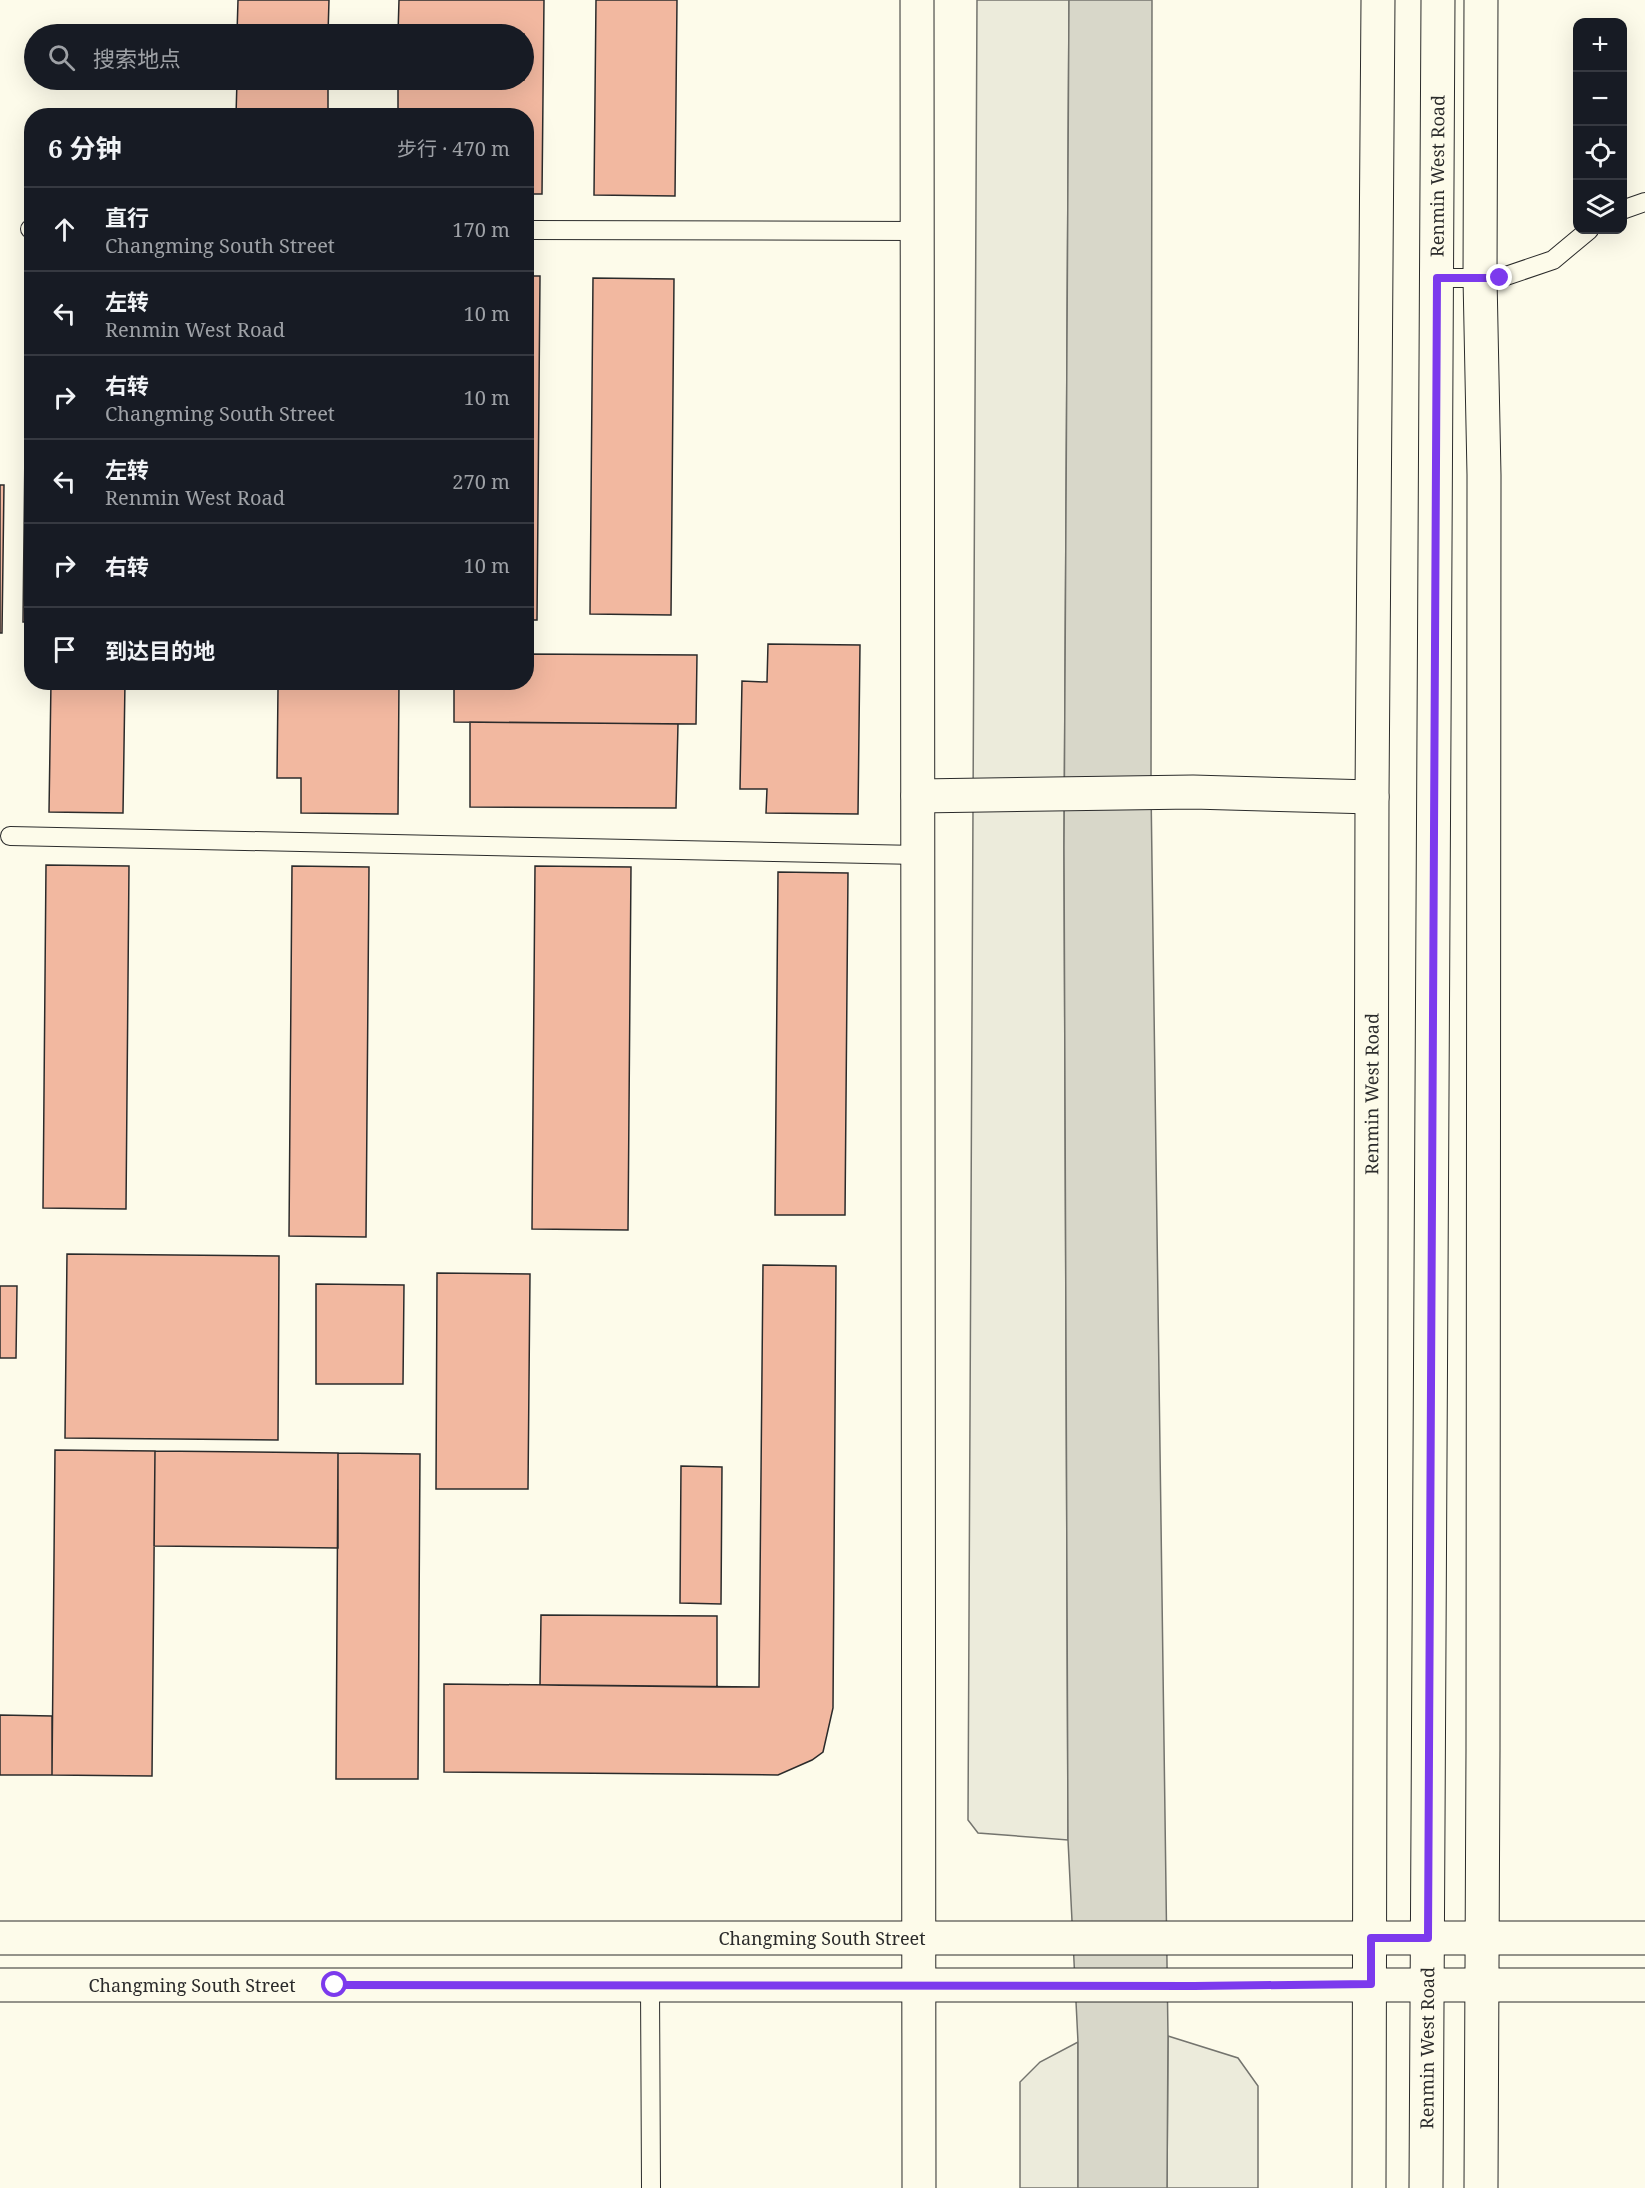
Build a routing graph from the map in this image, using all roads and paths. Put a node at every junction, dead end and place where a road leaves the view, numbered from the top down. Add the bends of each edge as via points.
1 (917, 0) edge
2 (1378, 0) edge
3 (1438, 0) edge
4 (1481, 0) edge
5 (1645, 202) edge
6 (1627, 209) edge
7 (534, 230) edge
8 (917, 231) junction
9 (1584, 234) edge
10 (1437, 278) junction
11 (1480, 278) junction
12 (918, 796) junction
13 (1372, 797) junction
14 (10, 836) dead end
15 (918, 855) junction
16 (0, 1938) edge
17 (919, 1938) junction
18 (1371, 1938) junction
19 (1428, 1938) junction
20 (1483, 1938) junction
21 (1645, 1938) edge
22 (1371, 1984) junction
23 (0, 1985) edge
24 (650, 1985) junction
25 (919, 1985) junction
26 (1428, 1985) junction
27 (1482, 1985) junction
28 (1645, 1985) edge
29 (651, 2188) edge
30 (919, 2188) edge
31 (1370, 2188) edge
32 (1426, 2188) edge
33 (1481, 2188) edge

1 - 8 main road
2 - 13 main road, Renmin West Road
3 - 10 main road, Renmin West Road
4 - 11 main road
5 - 6 lane
7 - 8 lane
8 - 12 main road
9 - 11 lane via 1553,260 1500,278
10 - 11 lane
10 - 19 main road, Renmin West Road
11 - 20 main road via 1484,475
12 - 13 main road via 1193,792
12 - 15 main road
13 - 18 main road, Renmin West Road
14 - 15 lane
15 - 17 main road
16 - 17 main road, Changming South Street
17 - 18 main road, Changming South Street
17 - 25 main road
18 - 19 main road, Changming South Street
18 - 22 main road, Renmin West Road
19 - 20 main road, Changming South Street
19 - 26 main road, Renmin West Road
20 - 21 main road, Changming South Street
20 - 27 main road
22 - 25 main road, Changming South Street
22 - 26 main road, Changming South Street
22 - 31 main road, Renmin West Road
23 - 24 main road, Changming South Street
24 - 25 main road, Changming South Street
24 - 29 lane
25 - 30 main road
26 - 27 main road, Changming South Street
26 - 32 main road, Renmin West Road
27 - 28 main road, Changming South Street
27 - 33 main road

